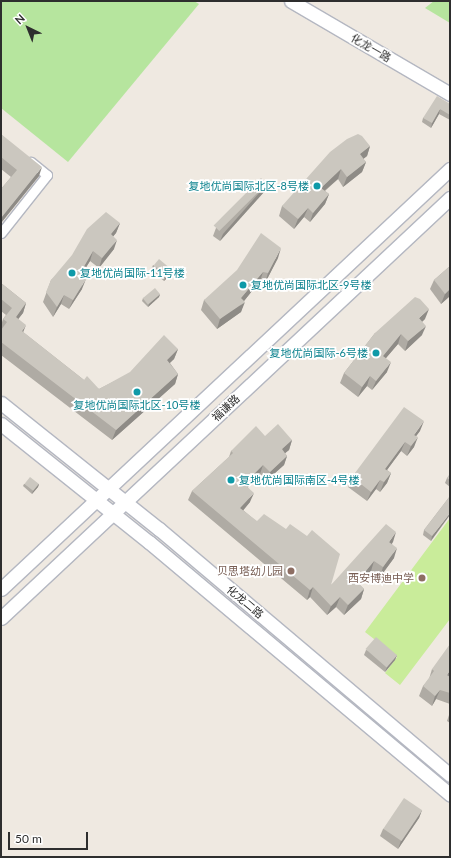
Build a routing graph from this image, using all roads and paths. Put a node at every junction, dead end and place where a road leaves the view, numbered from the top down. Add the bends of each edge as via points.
1 (291, 1) edge
2 (450, 94) edge
3 (24, 156) edge
4 (450, 169) edge
5 (450, 198) edge
6 (1, 233) edge
7 (1, 403) edge
8 (1, 424) edge
9 (108, 489) junction
10 (96, 500) junction
11 (124, 502) junction
12 (113, 513) junction
13 (1, 589) edge
14 (1, 618) edge
15 (450, 775) edge
16 (450, 794) edge

1 - 2 street, 化龙一路
3 - 6 street via 47,175
4 - 9 street, 福谦路
5 - 11 street, 福谦路
7 - 9 street, 化龙二路
8 - 10 street, 化龙二路
9 - 10 street, 福谦路
9 - 11 street, 化龙二路
10 - 12 street, 化龙二路
10 - 13 street, 福谦路
11 - 12 street, 福谦路
11 - 15 street, 化龙二路
12 - 14 street, 福谦路
12 - 16 street, 化龙二路

